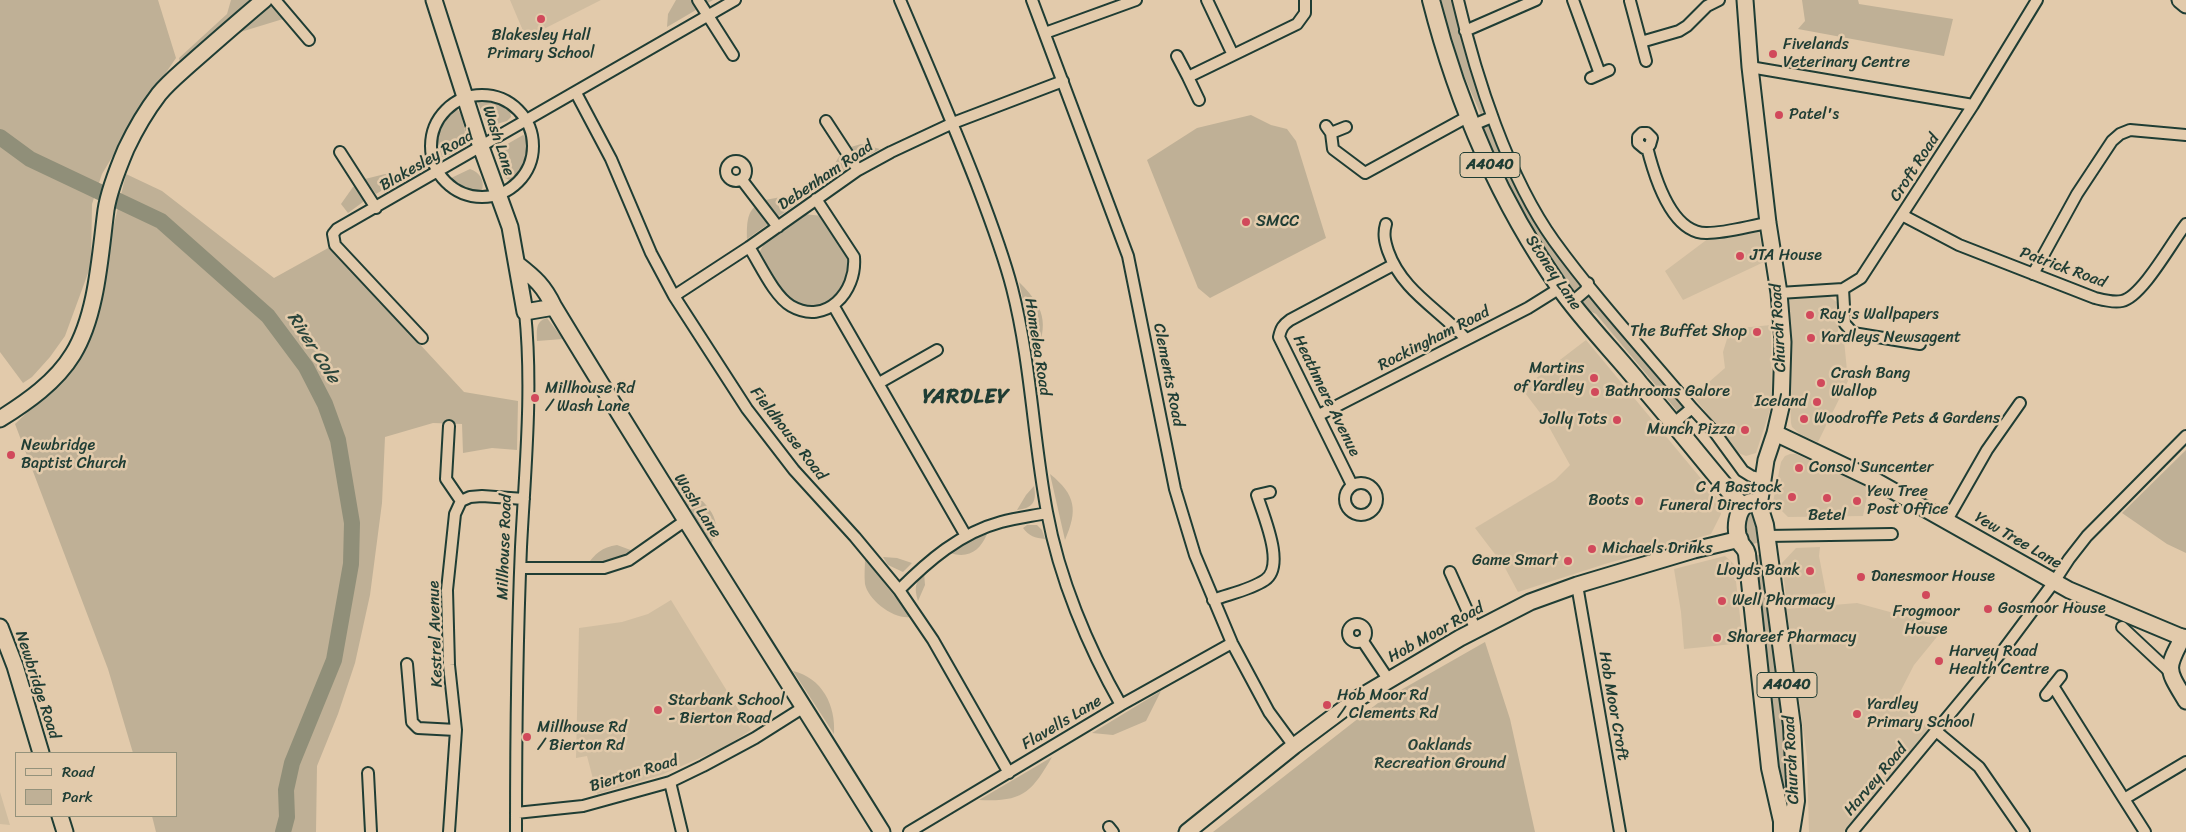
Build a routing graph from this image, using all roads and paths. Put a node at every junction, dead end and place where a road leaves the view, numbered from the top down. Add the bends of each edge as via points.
1 (264, 0) edge
2 (275, 0) edge
3 (434, 0) edge
4 (698, 0) edge
5 (735, 0) edge
6 (900, 0) edge
7 (1032, 0) edge
8 (1136, 0) edge
9 (1207, 0) edge
10 (1305, 0) edge
11 (1431, 0) edge
12 (1458, 0) edge
13 (1536, 0) edge
14 (1573, 0) edge
15 (1719, 0) edge
16 (1745, 0) edge
17 (2037, 0) edge
18 (2180, 0) edge
19 (1630, 1) edge
20 (2186, 4) edge
21 (707, 17) junction
22 (1465, 31) junction
23 (1044, 33) junction
24 (309, 40) dead end
25 (1641, 42) junction
26 (1233, 54) junction
27 (733, 55) dead end
28 (1177, 56) dead end
29 (1646, 61) dead end
30 (1750, 67) junction
31 (1600, 74) dead end
32 (1188, 77) junction
33 (1063, 81) junction
34 (576, 93) junction
35 (465, 98) junction
36 (1199, 100) dead end
37 (1973, 105) junction
38 (1492, 117) junction
39 (527, 120) junction
40 (826, 121) dead end
41 (1471, 121) junction
42 (953, 123) junction
43 (1346, 127) dead end
44 (2186, 136) edge
45 (481, 147) junction
46 (1648, 147) dead end
47 (340, 152) dead end
48 (858, 170) junction
49 (437, 172) junction
50 (742, 180) dead end
51 (497, 195) junction
52 (816, 198) junction
53 (376, 208) junction
54 (1902, 215) junction
55 (1768, 223) junction
56 (1386, 224) dead end
57 (2186, 224) edge
58 (778, 227) junction
59 (749, 247) junction
60 (516, 264) junction
61 (1393, 264) junction
62 (2033, 274) junction
63 (1588, 283) junction
64 (1560, 288) junction
65 (1843, 290) junction
66 (1779, 293) junction
67 (674, 296) junction
68 (1571, 303) junction
69 (834, 305) junction
70 (554, 307) junction
71 (525, 312) junction
72 (422, 338) dead end
73 (1466, 339) junction
74 (1920, 344) dead end
75 (937, 350) dead end
76 (879, 383) junction
77 (2020, 403) dead end
78 (1692, 408) junction
79 (1320, 415) junction
80 (0, 419) edge
81 (1674, 423) junction
82 (449, 426) dead end
83 (1775, 433) junction
84 (2186, 436) edge
85 (1762, 479) junction
86 (1352, 485) dead end
87 (1270, 492) dead end
88 (524, 499) junction
89 (461, 501) junction
90 (1742, 506) junction
91 (1759, 506) junction
92 (1047, 513) junction
93 (686, 520) junction
94 (1946, 520) junction
95 (1892, 534) dead end
96 (966, 536) junction
97 (1767, 537) junction
98 (1743, 544) junction
99 (520, 568) junction
100 (1450, 572) dead end
101 (2054, 582) junction
102 (1577, 585) junction
103 (899, 590) junction
104 (1213, 600) junction
105 (0, 627) edge
106 (2122, 627) dead end
107 (1476, 630) junction
108 (2185, 638) edge
109 (1362, 640) dead end
110 (1232, 642) junction
111 (407, 664) dead end
112 (2170, 672) junction
113 (2061, 676) dead end
114 (1388, 679) junction
115 (2053, 686) junction
116 (2046, 695) dead end
117 (2186, 702) edge
118 (1121, 705) junction
119 (804, 707) junction
120 (456, 730) junction
121 (1936, 731) junction
122 (1294, 746) junction
123 (41, 752) edge
124 (2186, 762) edge
125 (368, 773) dead end
126 (1009, 773) junction
127 (670, 782) junction
128 (2124, 799) junction
129 (1780, 810) junction
130 (516, 813) junction
131 (60, 817) edge
132 (65, 832) edge
133 (371, 832) edge
134 (449, 832) edge
135 (516, 832) edge
136 (682, 832) edge
137 (882, 832) edge
138 (909, 832) edge
139 (1187, 832) edge
140 (1620, 832) edge
141 (1777, 832) edge
142 (1782, 832) edge
143 (1791, 832) edge
144 (1853, 832) edge
145 (2024, 832) edge
146 (2145, 832) edge

1 - 80 street via 160,93 141,121 113,183 93,299 81,338 73,354 43,387
2 - 24 street
3 - 35 street, Wash Lane
4 - 21 street
5 - 21 street, Blakesley Road
6 - 42 street, Homelea Road
7 - 23 street, Clements Road
8 - 23 street
9 - 26 street
10 - 26 street via 1306,13 1297,24
11 - 41 main road, Stoney Lane / A4040
12 - 22 street
13 - 22 street
14 - 31 street
15 - 25 street via 1707,6 1679,31
16 - 30 street, Church Road
17 - 37 street, Croft Road
18 - 20 street
19 - 25 street
21 - 27 street
21 - 34 street, Blakesley Road
22 - 38 street
23 - 33 street, Clements Road
25 - 29 street
26 - 32 street
28 - 32 street
30 - 37 street
30 - 55 street, Church Road
32 - 36 street
33 - 42 street, Debenham Road
33 - 104 street, Clements Road via 1128,256 1175,489
34 - 39 street, Blakesley Road
34 - 67 street, Fieldhouse Road via 612,159 651,253
35 - 39 street, Wash Lane via 480,95 496,97 514,106
35 - 45 street, Wash Lane
35 - 49 street, Wash Lane via 447,108 435,125 430,145
37 - 54 street, Croft Road
38 - 41 street
38 - 63 street via 1532,206 1554,241
39 - 45 street, Blakesley Road
39 - 51 street, Wash Lane via 533,141 531,161 515,186
40 - 48 street
41 - 43 street via 1365,173 1334,149 1328,129
41 - 64 main road, Stoney Lane / A4040 via 1504,195
42 - 48 street, Debenham Road
42 - 92 street, Homelea Road via 1012,288 1025,349
44 - 62 street via 2130,130 2112,141
45 - 49 street, Blakesley Road
45 - 51 street, Wash Lane
46 - 55 street via 1669,207 1674,216 1692,229 1707,234
47 - 53 street
48 - 52 street, Debenham Road
49 - 51 street, Wash Lane via 446,183 464,194 475,197
49 - 53 street, Blakesley Road
50 - 58 street
51 - 60 street, Wash Lane via 510,227
52 - 58 street, Debenham Road
52 - 69 street via 854,257 851,285
53 - 72 street, Blakesley Road via 338,229 333,240
54 - 62 street, Patrick Road via 1958,245
54 - 65 street, Croft Road via 1862,278
55 - 66 street, Church Road
56 - 61 street via 1384,232
57 - 62 street, Patrick Road via 2143,286 2124,301 2095,298
58 - 59 street, Debenham Road
59 - 67 street, Debenham Road
59 - 69 street via 778,294 792,306 818,312
60 - 70 street, Wash Lane via 543,286
60 - 71 street, Millhouse Road
61 - 73 street via 1426,304
61 - 79 street, Heathmere Avenue via 1282,326 1279,337
63 - 68 street via 1586,290
63 - 78 street
64 - 68 main road, Stoney Lane / A4040
64 - 73 street, Rockingham Road
65 - 66 street
65 - 74 street via 1845,324 1853,333
66 - 83 street, Church Road via 1783,351 1781,407
67 - 103 street, Fieldhouse Road via 747,409 788,463
68 - 81 main road, Stoney Lane / A4040
69 - 76 street
70 - 71 street
70 - 93 street, Wash Lane
71 - 88 street, Millhouse Road via 529,347
73 - 79 street, Rockingham Road
75 - 76 street
76 - 96 street
77 - 94 street via 1987,450
78 - 81 street
78 - 85 street via 1743,471
79 - 86 street, Heathmere Avenue
81 - 90 main road, Stoney Lane / A4040
82 - 89 street via 446,478
83 - 85 street, Church Road
83 - 94 street, Yew Tree Lane via 1874,480
84 - 101 street, Harvey Road via 2098,524
85 - 91 street, Church Road
87 - 104 street via 1257,495 1272,546 1274,565 1271,573 1261,582
88 - 89 street via 482,496
88 - 99 street, Millhouse Road
89 - 120 street, Kestrel Avenue via 455,514 447,590 449,665
90 - 91 main road via 1750,502
90 - 98 main road, Church Road / A4040 via 1738,519
91 - 97 main road, Church Road / A4040
92 - 96 street via 1000,522
92 - 118 street, Homelea Road via 1069,594 1102,671
93 - 99 street via 629,560 604,568
93 - 119 street, Wash Lane
94 - 101 street, Yew Tree Lane
95 - 97 street
96 - 103 street via 927,561
97 - 98 main road via 1759,548
97 - 143 main road, Church Road / A4040 via 1792,726 1796,801
98 - 102 street, Hob Moor Road via 1694,550
98 - 129 main road, Church Road / A4040 via 1770,768
99 - 130 street, Millhouse Road
100 - 107 street
101 - 108 street, Yew Tree Lane via 2085,598
101 - 121 street, Harvey Road
102 - 107 street, Hob Moor Road via 1530,602
102 - 140 street, Hob Moor Croft
103 - 126 street, Fieldhouse Road via 933,640
104 - 110 street, Clements Road
105 - 123 street, Newbridge Road
106 - 112 street
107 - 114 street, Hob Moor Road
108 - 112 street, Yew Tree Lane via 2170,661
109 - 114 street
110 - 118 street, Flavells Lane
110 - 122 street, Clements Road via 1269,712
111 - 120 street via 412,722 418,728
112 - 117 street
113 - 115 street
114 - 122 street, Hob Moor Road via 1357,698
115 - 116 street
115 - 128 street
118 - 126 street, Flavells Lane
119 - 127 street, Bierton Road via 755,738
119 - 137 street, Wash Lane
120 - 134 street, Kestrel Avenue
121 - 144 street, Harvey Road
121 - 145 street via 1979,767
122 - 139 street, Hob Moor Road
124 - 128 street
125 - 133 street
126 - 138 street, Flavells Lane
127 - 130 street, Bierton Road via 583,806
127 - 136 street
128 - 146 street
129 - 141 main road, A4040
129 - 142 main road, Church Road / A4040
130 - 135 street, Millhouse Road
131 - 132 street

